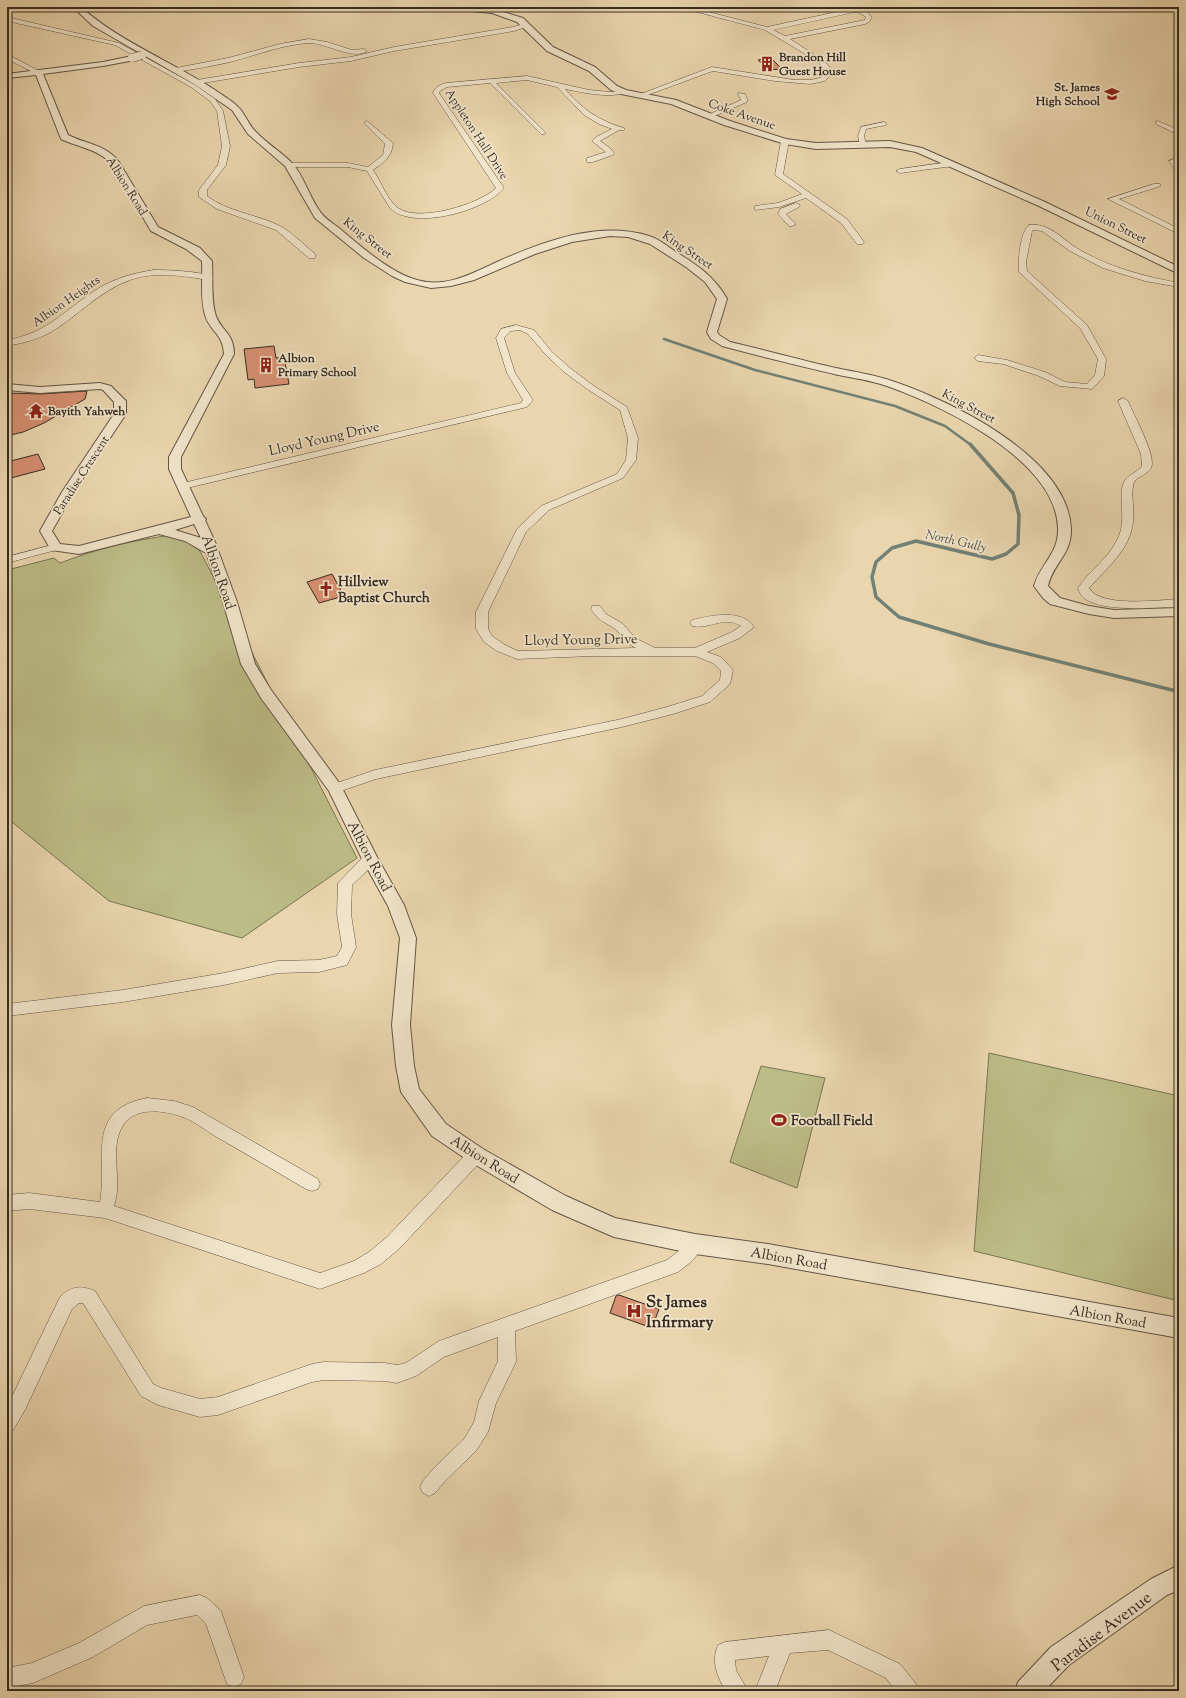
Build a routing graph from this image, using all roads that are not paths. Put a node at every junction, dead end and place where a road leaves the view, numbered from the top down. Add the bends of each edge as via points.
1 (76, 7) edge
2 (452, 7) edge
3 (682, 7) edge
4 (7, 19) edge
5 (527, 25) junction
6 (767, 29) junction
7 (784, 38) junction
8 (384, 51) junction
9 (144, 54) junction
10 (7, 56) edge
11 (176, 70) junction
12 (39, 72) junction
13 (7, 76) edge
14 (491, 81) junction
15 (197, 82) junction
16 (559, 85) junction
17 (624, 92) junction
18 (741, 94) dead end
19 (640, 96) junction
20 (710, 116) junction
21 (367, 122) dead end
22 (1158, 123) dead end
23 (884, 124) dead end
24 (543, 133) dead end
25 (1179, 133) edge
26 (785, 141) junction
27 (862, 145) junction
28 (1179, 159) edge
29 (590, 160) dead end
30 (950, 164) junction
31 (289, 165) junction
32 (368, 169) junction
33 (1179, 169) edge
34 (900, 171) dead end
35 (1157, 186) dead end
36 (810, 197) junction
37 (1042, 204) joint
38 (758, 208) dead end
39 (792, 224) dead end
40 (1179, 232) edge
41 (860, 242) dead end
42 (312, 256) dead end
43 (1179, 271) edge
44 (208, 278) junction
45 (1179, 285) edge
46 (7, 343) edge
47 (978, 358) dead end
48 (7, 387) edge
49 (1123, 401) dead end
50 (183, 486) junction
51 (201, 523) junction
52 (157, 531) junction
53 (56, 547) junction
54 (212, 551) junction
55 (7, 560) edge
56 (1179, 603) edge
57 (596, 609) dead end
58 (1179, 612) edge
59 (696, 624) dead end
60 (696, 652) junction
61 (656, 653) junction
62 (335, 788) junction
63 (370, 859) junction
64 (7, 1010) edge
65 (476, 1155) junction
66 (312, 1184) dead end
67 (7, 1203) edge
68 (104, 1210) junction
69 (695, 1244) junction
70 (506, 1326) junction
71 (1179, 1328) edge
72 (7, 1424) edge
73 (429, 1487) dead end
74 (1179, 1577) edge
75 (784, 1644) junction
76 (234, 1677) dead end
77 (7, 1678) edge
78 (738, 1691) edge
79 (765, 1691) edge
80 (909, 1691) edge
81 (1027, 1691) edge

1 - 9 street, King Street via 96,24
2 - 5 street, Coke Avenue via 493,11
3 - 6 street
4 - 42 street via 117,44 193,86 213,100 220,111 226,146 222,165 203,190 203,196 223,210 275,226
5 - 8 street
5 - 17 street, Coke Avenue via 550,49 592,69 614,88
6 - 7 street
6 - 7 street via 855,10 862,11 869,17 863,23
7 - 19 street via 826,66 830,72 826,77 814,82 794,82 712,69
8 - 11 street via 351,52 325,42 308,41
8 - 15 street via 351,59
9 - 11 street, King Street
9 - 12 street, bridge via 103,64
10 - 12 street
11 - 15 street, King Street
12 - 13 street
12 - 44 street, Albion Road via 61,134 109,154 154,229 202,254 207,261
14 - 16 street, Appleton Hall Drive via 527,78
14 - 24 street
14 - 32 street, Appleton Hall Drive via 446,85 437,89 436,93 500,188 497,193 484,201 446,212 412,216 396,211
15 - 31 street, King Street via 235,108 250,132
16 - 17 street, Appleton Hall Drive via 589,92
16 - 29 street via 576,107 591,118 620,129 598,138 596,141 610,152
17 - 19 street, Coke Avenue
18 - 20 street via 745,101
19 - 20 street, Coke Avenue via 673,102
20 - 26 street, Coke Avenue
21 - 32 street via 389,143 386,157
22 - 25 street
23 - 27 street via 863,128
26 - 27 street, Coke Avenue via 816,146
26 - 36 street via 779,175
27 - 30 street, Coke Avenue via 903,146
28 - 33 street via 1173,161
30 - 34 street
30 - 37 street, Coke Avenue
31 - 32 street via 348,165
31 - 58 street, King Street via 318,216 388,270 404,279 421,284 454,283 476,276 530,251 556,243 622,234 655,242 703,274 719,291 722,299 712,332 720,341 890,384 969,420 1021,454 1051,489 1064,521 1061,552 1043,577 1041,586 1055,601 1114,614
35 - 40 street via 1112,200
36 - 38 street
36 - 39 street via 783,211 782,214
36 - 41 street via 844,221
37 - 43 street, Union Street
44 - 46 street, Albion Heights via 179,272 145,273 128,277 101,290 50,330 35,338
44 - 50 street, Albion Road via 211,316 226,336 230,345 229,354 175,457 175,468
45 - 47 street via 1148,279 1106,266 1073,249 1044,229 1032,227 1028,230 1022,262 1023,272 1084,327 1102,359 1099,376 1089,386 1063,384 1042,374 1004,362
48 - 53 street, Paradise Crescent via 40,390 100,386 107,388 120,401 120,414 68,492 46,531
49 - 56 street via 1146,454 1147,468 1128,483 1128,523 1124,538 1083,588 1084,593 1087,597 1102,603
50 - 51 street, Albion Road
50 - 61 street, Lloyd Young Drive via 524,405 528,400 511,373 500,338 507,329 520,327 530,330 560,363 601,395 624,409 633,438 631,460 620,476 545,508 521,531 482,612 482,628 488,639 517,655
51 - 52 street
51 - 54 street, Albion Road
52 - 53 street via 79,550
52 - 54 street via 187,536
53 - 55 street
54 - 62 street, Albion Road via 248,664 266,694
57 - 61 street via 631,642
59 - 60 street via 728,619 741,621 748,627 736,635
60 - 61 street, Lloyd Young Drive
60 - 62 street, Lloyd Young Drive via 717,660 727,670 726,681 706,699 622,724 375,775
62 - 63 street, Albion Road
63 - 64 street via 345,883 344,914 349,946 342,961 319,966 278,967 123,996
63 - 65 street, Albion Road via 396,905 408,938 402,1025 404,1066 410,1092 439,1130
65 - 68 street via 394,1243 358,1267 320,1281
65 - 69 street, Albion Road via 559,1203 614,1227
66 - 68 street via 188,1112 170,1105 151,1103 130,1110 119,1118 113,1130 109,1150 110,1192
67 - 68 street via 30,1201
69 - 70 street via 686,1256 672,1266
69 - 71 street, Albion Road via 768,1254
70 - 72 street via 439,1350 410,1370 397,1374 324,1371 312,1373 218,1406 200,1408 158,1396 147,1390 89,1297 78,1294 66,1303 19,1404
70 - 73 street via 507,1362 488,1401 482,1426 470,1445
74 - 81 street, Paradise Avenue via 1159,1587 1060,1656
75 - 78 street via 725,1652 726,1673
75 - 79 street
75 - 80 street via 829,1640 894,1671
76 - 77 street via 214,1618 200,1605 144,1616 86,1650 33,1673

